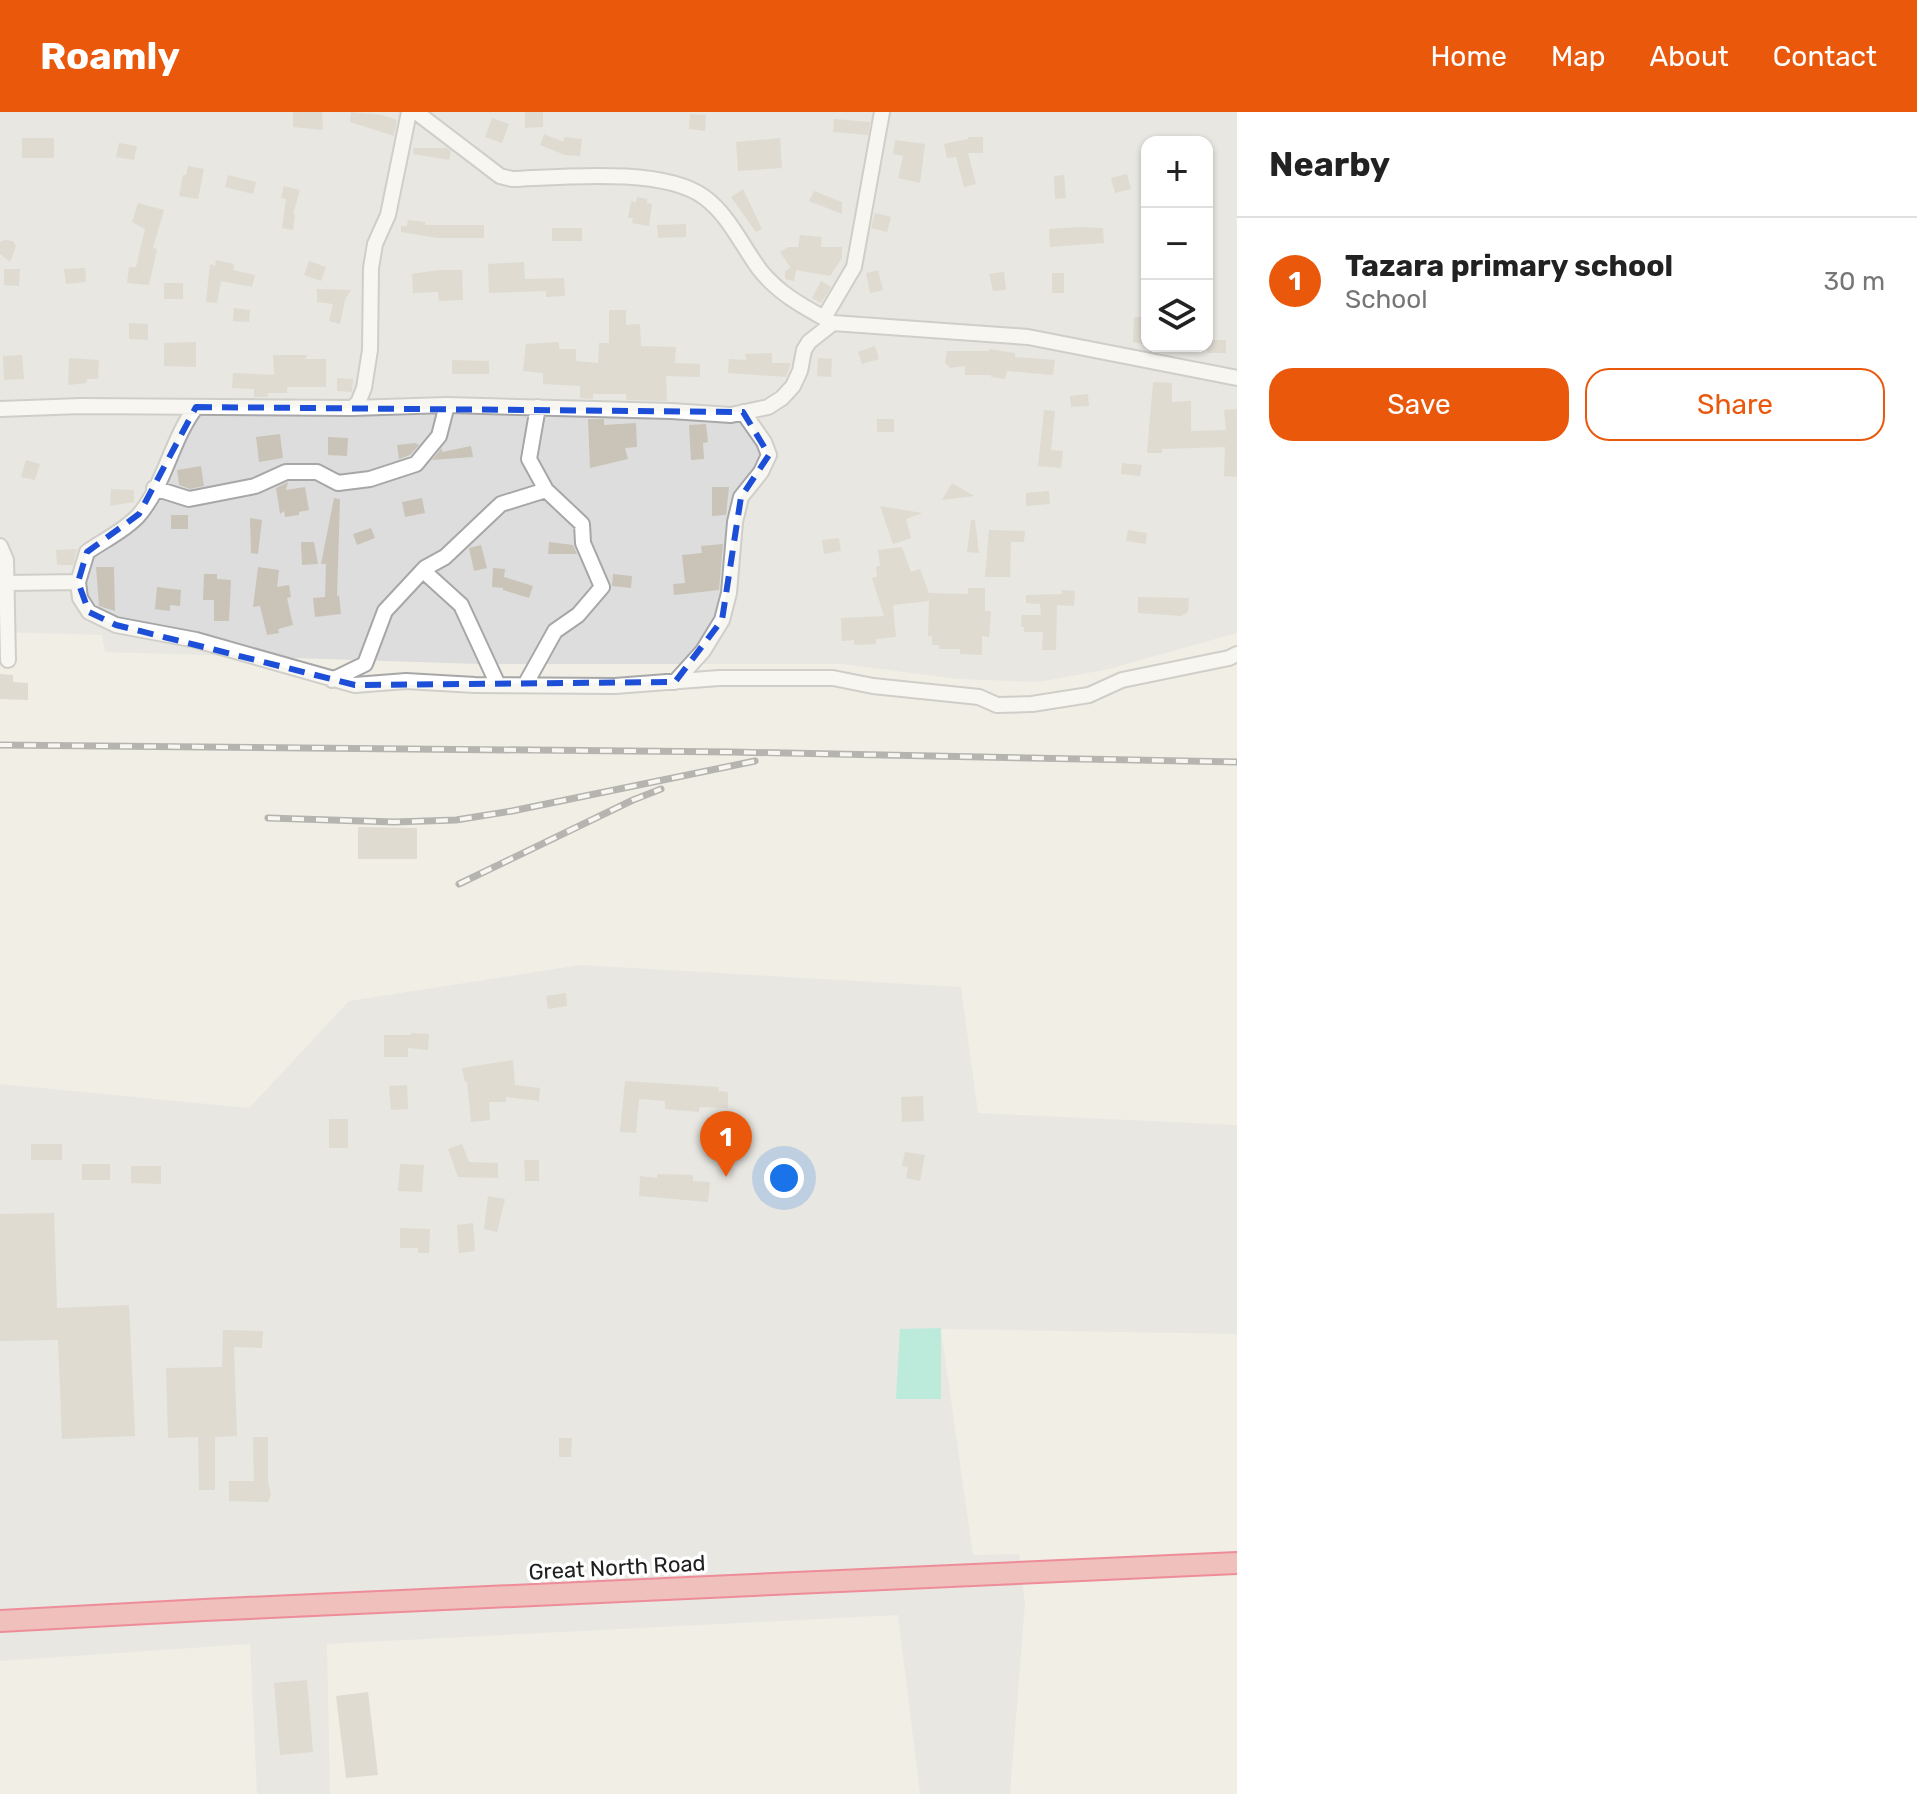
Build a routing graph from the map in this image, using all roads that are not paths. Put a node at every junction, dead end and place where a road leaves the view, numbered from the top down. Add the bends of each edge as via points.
1 (409, 112) edge
2 (416, 112) edge
3 (882, 112) edge
4 (828, 321) junction
5 (1237, 378) edge
6 (447, 405) junction
7 (196, 407) junction
8 (538, 407) junction
9 (352, 408) junction
10 (0, 409) edge
11 (743, 412) junction
12 (154, 488) junction
13 (546, 490) junction
14 (0, 546) edge
15 (425, 568) junction
16 (78, 582) junction
17 (7, 583) junction
18 (1237, 654) edge
19 (8, 660) dead end
20 (332, 680) junction
21 (675, 682) junction
22 (498, 685) junction
23 (525, 685) junction
24 (1237, 1563) edge
25 (0, 1621) edge

1 - 9 street via 388,215 375,244 370,350 364,388
2 - 4 street via 500,176 602,176 672,183 692,191 724,217 776,286
3 - 4 street via 854,267
4 - 5 street via 1028,337
4 - 11 street via 804,350 800,371 782,398
6 - 8 street
6 - 9 street
6 - 12 street via 439,436 416,464 370,479 338,483 317,472 286,472 255,486 189,499
7 - 9 street
7 - 10 street
7 - 12 street
8 - 11 street
8 - 13 street via 529,459
11 - 21 street via 769,455 741,497 722,620
12 - 16 street via 123,530 87,552
13 - 15 street via 501,504 445,557
13 - 23 street via 582,524 583,543 602,587 578,615 555,631
14 - 17 street
15 - 20 street via 385,611 365,664
15 - 22 street via 461,605
16 - 17 street
16 - 20 street via 89,612 116,625 196,640
17 - 19 street
18 - 21 street via 1122,680 1089,695 1032,704 997,705 979,697 833,678
20 - 22 street via 355,685
21 - 23 street
22 - 23 street
24 - 25 highway, Great North Road

